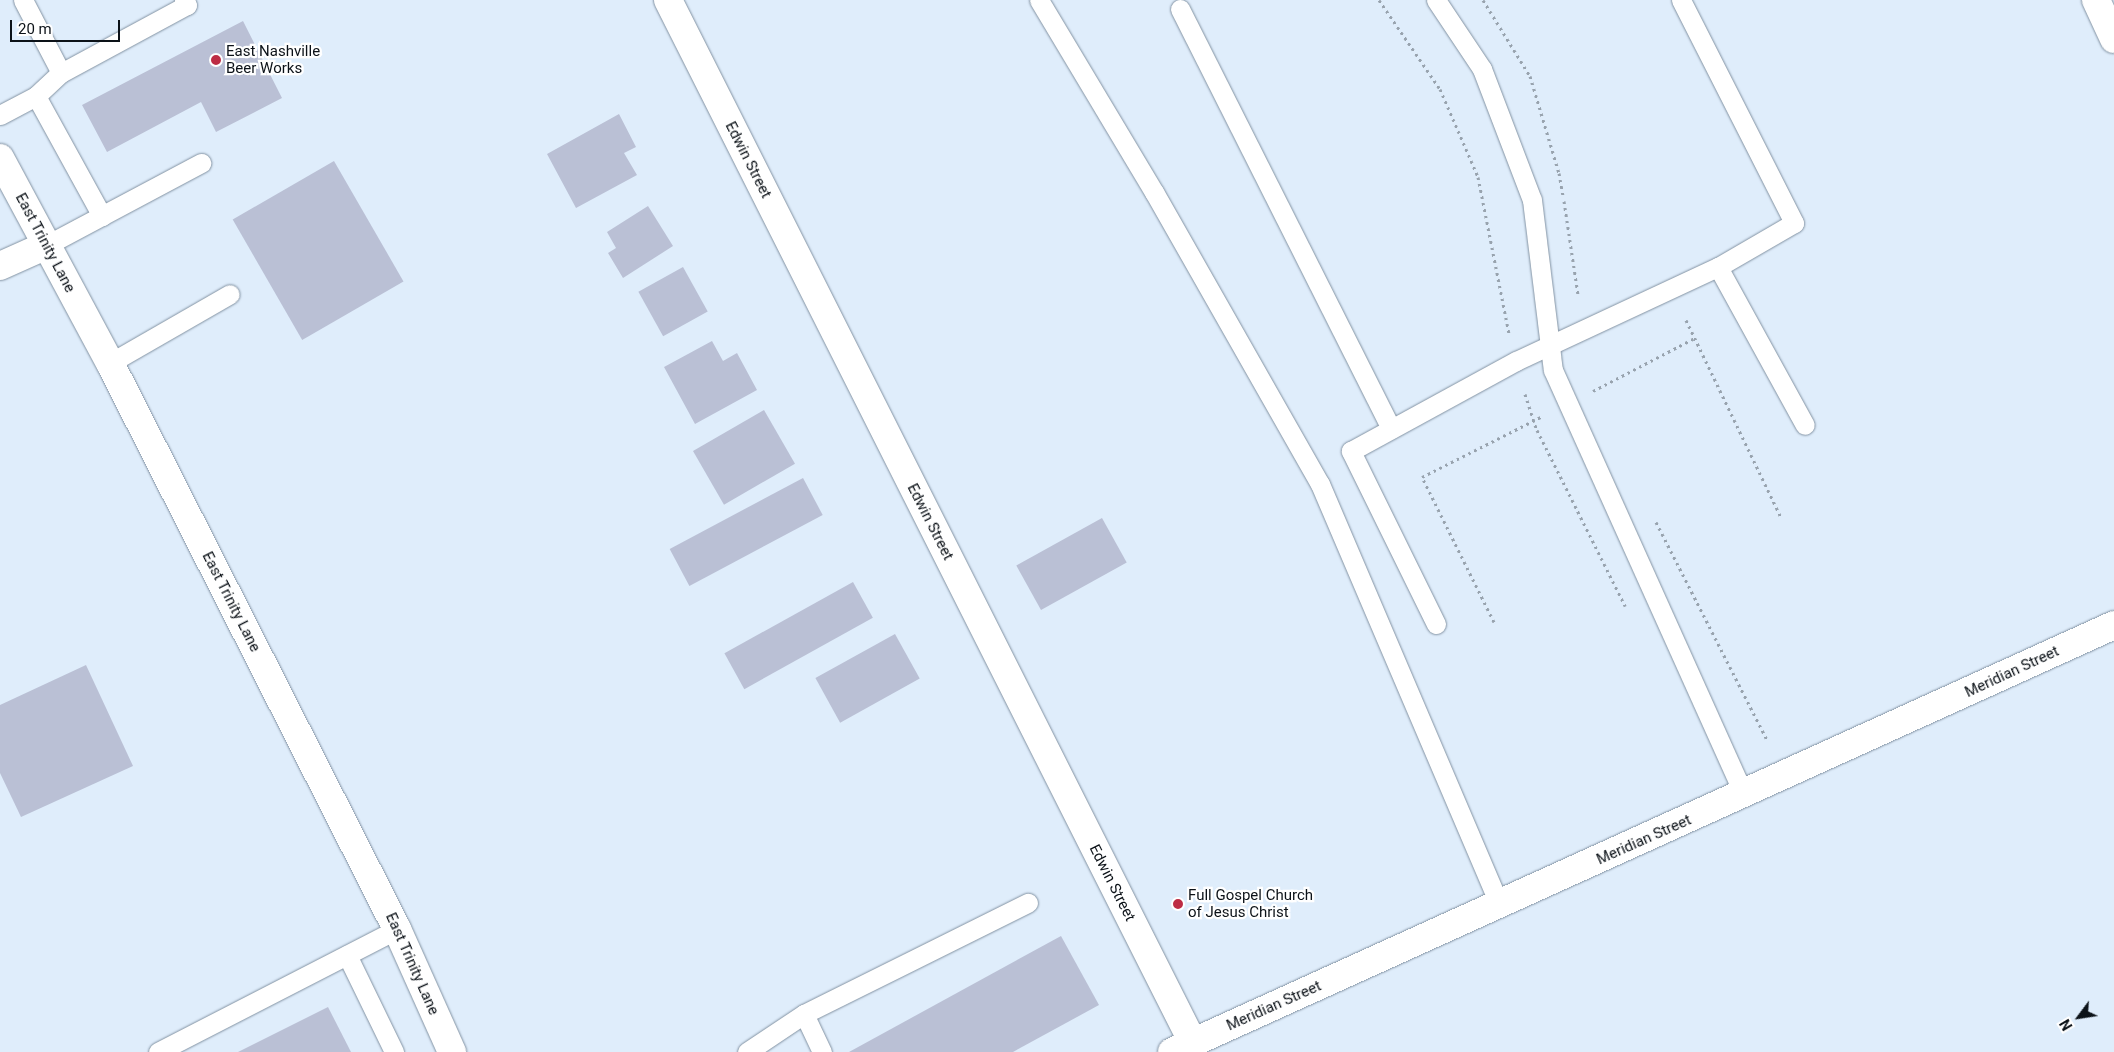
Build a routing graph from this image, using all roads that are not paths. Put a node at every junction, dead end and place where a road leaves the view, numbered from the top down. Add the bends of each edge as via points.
1 (23, 0) edge
2 (184, 0) edge
3 (668, 0) edge
4 (1039, 0) edge
5 (1436, 0) edge
6 (1681, 0) edge
7 (2096, 0) edge
8 (1180, 9) dead end
9 (2114, 39) edge
10 (61, 73) junction
11 (36, 96) junction
12 (0, 115) edge
13 (0, 158) edge
14 (201, 163) dead end
15 (102, 216) junction
16 (45, 246) junction
17 (0, 266) edge
18 (1718, 268) junction
19 (230, 294) dead end
20 (1549, 343) junction
21 (110, 364) junction
22 (1805, 425) dead end
23 (1391, 429) junction
24 (1436, 624) dead end
25 (2114, 625) edge
26 (1744, 795) junction
27 (1028, 903) dead end
28 (1500, 905) junction
29 (397, 929) junction
30 (347, 955) junction
31 (804, 1014) junction
32 (1183, 1047) edge
33 (158, 1052) edge
34 (394, 1052) edge
35 (452, 1052) edge
36 (747, 1052) edge
37 (822, 1052) edge

1 - 10 lane
2 - 10 lane via 186,5
3 - 32 street, Edwin Street
4 - 28 lane via 1154,192 1320,484
5 - 20 lane via 1482,69 1532,200
6 - 18 lane via 1794,223
7 - 9 street
8 - 23 lane
10 - 11 lane
11 - 12 lane
11 - 15 lane
13 - 16 street, East Trinity Lane
14 - 15 lane
15 - 16 lane
16 - 17 street
16 - 21 street, East Trinity Lane
18 - 20 lane
18 - 22 lane
19 - 21 lane
20 - 23 lane
20 - 26 lane via 1553,370
21 - 29 street, East Trinity Lane
23 - 24 lane via 1351,451
25 - 26 street, Meridian Street
26 - 28 street, Meridian Street
27 - 31 lane
28 - 32 street, Meridian Street
29 - 30 lane
29 - 35 street, East Trinity Lane
30 - 33 lane
30 - 34 lane
31 - 36 lane
31 - 37 lane

